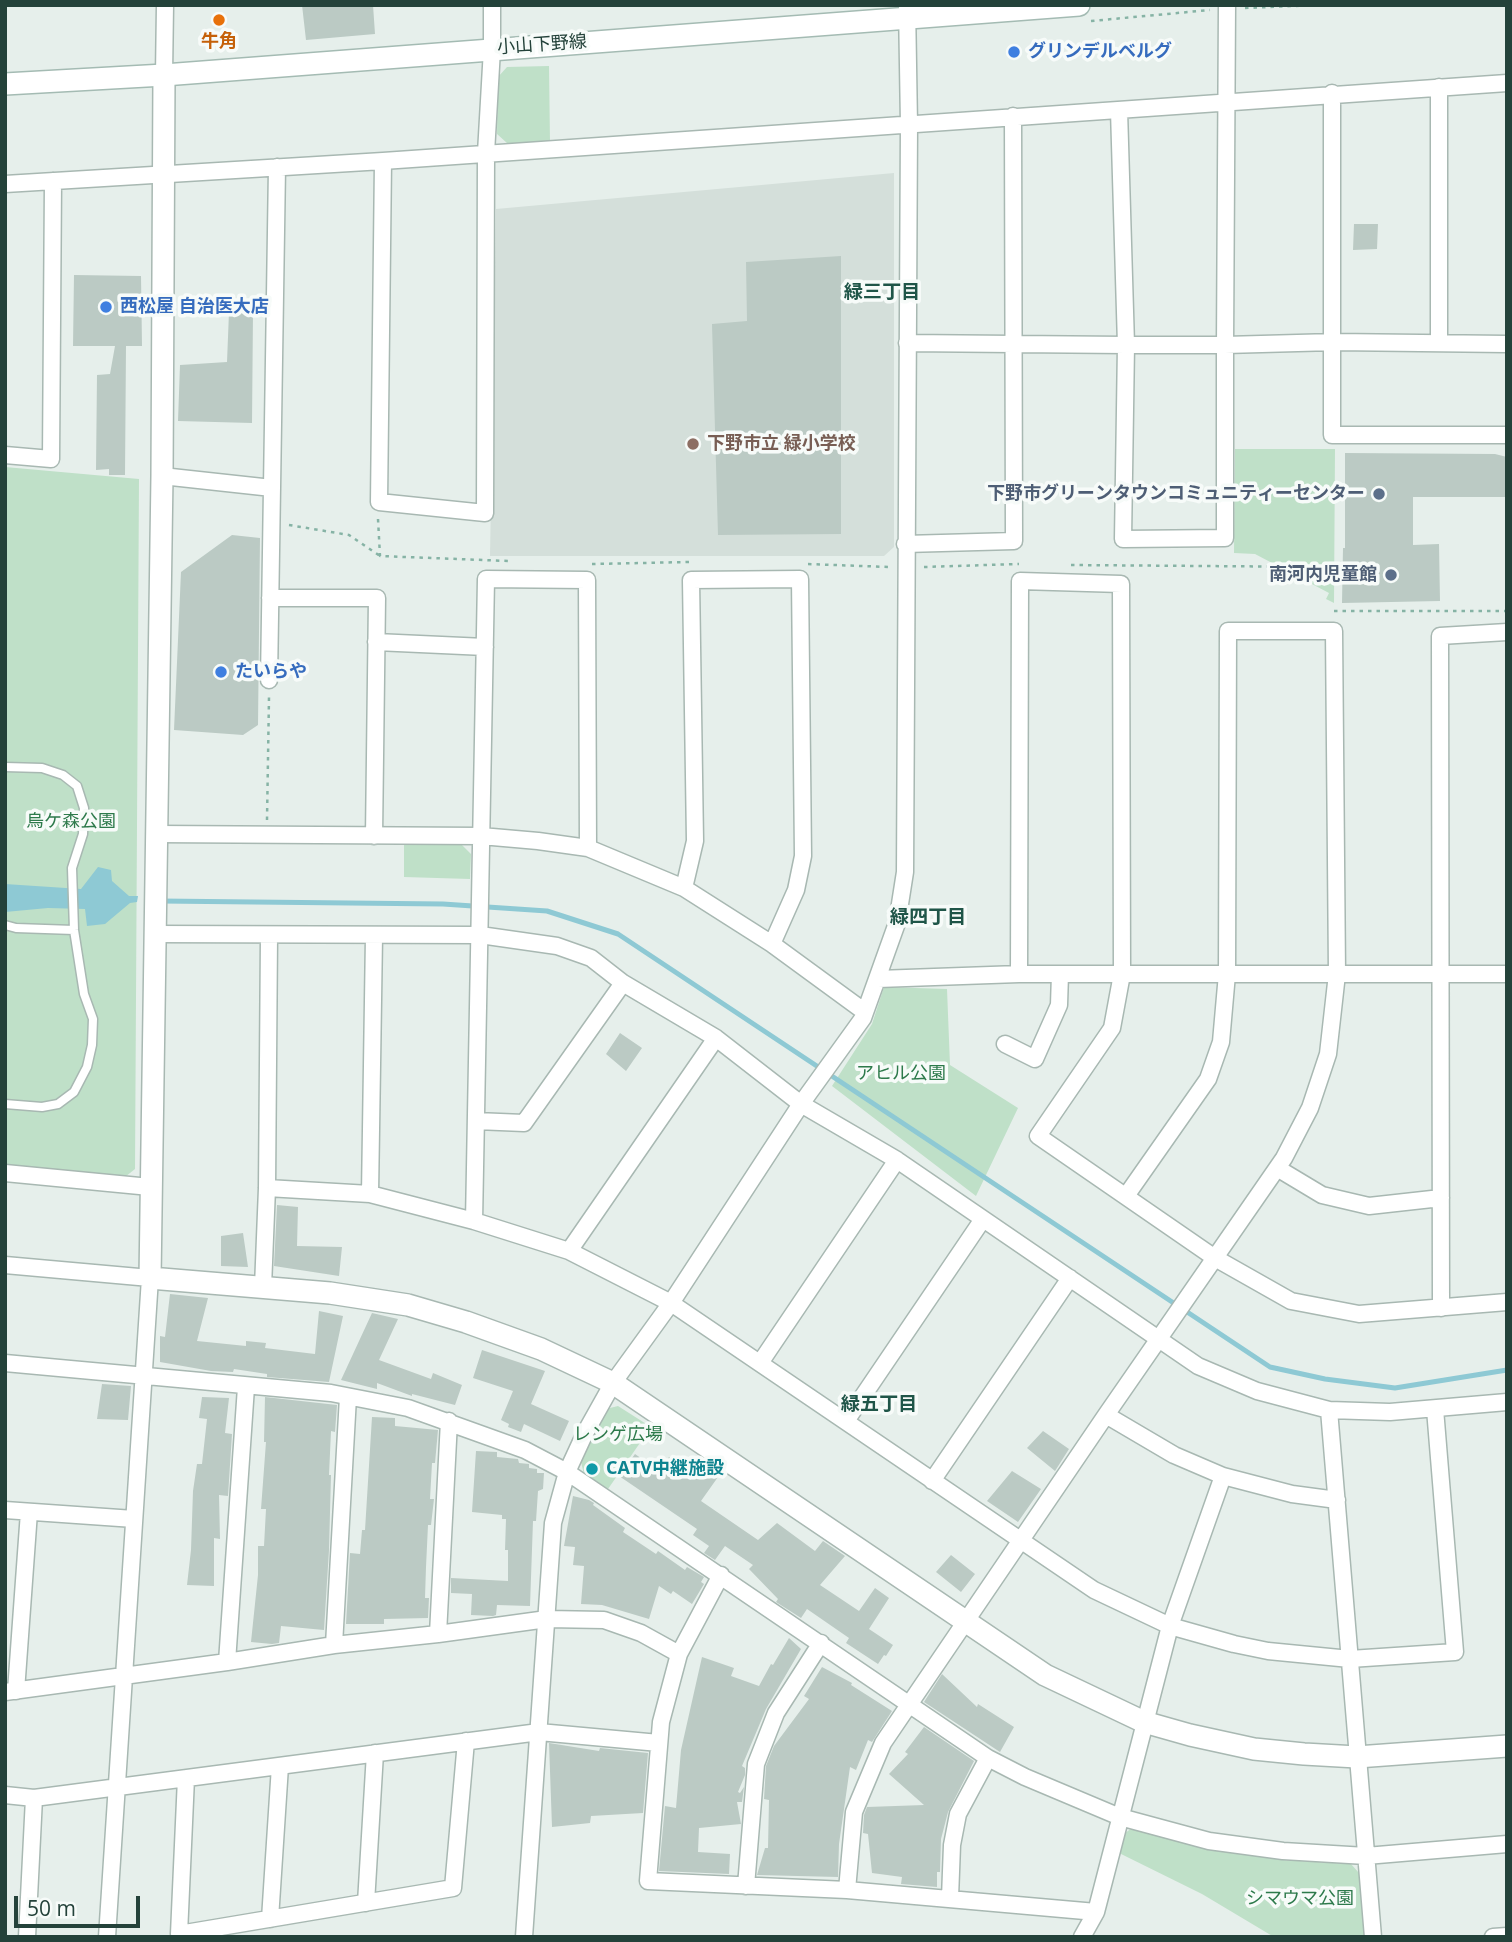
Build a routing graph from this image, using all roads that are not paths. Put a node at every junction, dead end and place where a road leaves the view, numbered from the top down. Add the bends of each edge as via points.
1 (164, 5) edge
2 (492, 5) edge
3 (1079, 5) edge
4 (1227, 5) edge
5 (908, 12) edge
6 (492, 49) junction
7 (164, 75) junction
8 (1507, 83) edge
9 (5, 84) edge
10 (1439, 87) junction
11 (1332, 93) junction
12 (1227, 101) junction
13 (1119, 110) junction
14 (1013, 117) junction
15 (909, 125) junction
16 (486, 153) junction
17 (383, 160) junction
18 (277, 167) junction
19 (163, 175) junction
20 (53, 181) junction
21 (5, 184) edge
22 (1334, 342) junction
23 (907, 343) junction
24 (1439, 343) junction
25 (1014, 344) junction
26 (1507, 344) edge
27 (1126, 345) junction
28 (1225, 345) junction
29 (1507, 435) edge
30 (5, 455) edge
31 (162, 476) junction
32 (272, 488) junction
33 (905, 544) junction
34 (270, 598) junction
35 (1507, 632) edge
36 (376, 642) junction
37 (485, 647) junction
38 (269, 680) road end
39 (5, 767) edge
40 (156, 834) junction
41 (374, 836) junction
42 (481, 836) junction
43 (588, 848) junction
44 (684, 888) junction
45 (5, 925) edge
46 (74, 930) junction
47 (154, 934) junction
48 (480, 935) junction
49 (269, 936) junction
50 (373, 936) junction
51 (772, 944) junction
52 (1019, 974) junction
53 (1060, 974) junction
54 (1122, 974) junction
55 (1227, 974) junction
56 (1337, 974) junction
57 (1440, 974) junction
58 (1507, 974) edge
59 (878, 979) junction
60 (623, 983) junction
61 (865, 1012) junction
62 (716, 1038) junction
63 (1005, 1044) dead end
64 (5, 1104) edge
65 (801, 1104) junction
66 (476, 1121) junction
67 (897, 1160) junction
68 (1277, 1168) junction
69 (5, 1173) edge
70 (150, 1187) junction
71 (267, 1188) junction
72 (370, 1194) junction
73 (1126, 1196) junction
74 (1441, 1198) junction
75 (983, 1219) junction
76 (474, 1221) junction
77 (569, 1251) junction
78 (1215, 1258) junction
79 (5, 1265) edge
80 (150, 1278) junction
81 (1070, 1278) junction
82 (263, 1287) junction
83 (1507, 1302) edge
84 (671, 1303) junction
85 (1441, 1308) junction
86 (1159, 1340) junction
87 (5, 1363) edge
88 (760, 1363) junction
89 (144, 1377) junction
90 (613, 1383) junction
91 (246, 1387) junction
92 (348, 1397) junction
93 (1507, 1402) edge
94 (1435, 1409) junction
95 (1329, 1410) junction
96 (1106, 1415) junction
97 (449, 1421) junction
98 (846, 1421) junction
99 (567, 1472) junction
100 (1223, 1476) junction
101 (932, 1481) junction
102 (1337, 1500) junction
103 (5, 1510) edge
104 (29, 1512) junction
105 (134, 1519) junction
106 (1019, 1541) junction
107 (721, 1575) junction
108 (547, 1619) junction
109 (964, 1622) junction
110 (1170, 1626) junction
111 (438, 1634) junction
112 (821, 1643) junction
113 (334, 1645) junction
114 (680, 1654) junction
115 (1350, 1659) junction
116 (227, 1662) junction
117 (123, 1677) junction
118 (10, 1691) edge
119 (909, 1703) junction
120 (1144, 1722) junction
121 (539, 1732) junction
122 (466, 1741) junction
123 (659, 1743) junction
124 (1507, 1746) edge
125 (376, 1753) junction
126 (1357, 1757) junction
127 (988, 1758) junction
128 (280, 1766) junction
129 (186, 1778) junction
130 (116, 1787) junction
131 (5, 1796) edge
132 (34, 1798) junction
133 (1120, 1817) junction
134 (1507, 1844) edge
135 (1366, 1856) junction
136 (746, 1886) junction
137 (847, 1891) junction
138 (950, 1898) junction
139 (366, 1903) junction
140 (1096, 1912) junction
141 (270, 1919) junction
142 (1507, 1936) edge
143 (27, 1937) edge
144 (107, 1937) edge
145 (524, 1937) edge
146 (1082, 1937) edge
147 (1373, 1937) edge
148 (1493, 1937) edge

1 - 7 street
2 - 6 street
3 - 5 street, 小山下野線
4 - 12 street
5 - 6 street, 小山下野線
5 - 15 street
6 - 7 street, 小山下野線
6 - 16 street
7 - 9 street, 小山下野線
7 - 19 street
8 - 10 street
10 - 11 street
10 - 24 street
11 - 12 street
11 - 22 street
12 - 13 street
12 - 28 street
13 - 14 street
13 - 27 street
14 - 15 street
14 - 25 street
15 - 16 street
15 - 23 street
16 - 17 street
16 - 17 street via 485,513 379,502
17 - 18 street
18 - 19 street
18 - 32 street
19 - 20 street
19 - 31 street
20 - 21 street
20 - 30 street via 51,459
22 - 24 street
22 - 28 street
22 - 29 street via 1332,435
23 - 25 street
23 - 33 street
24 - 26 street
25 - 27 street
25 - 33 street via 1014,541
27 - 28 street
27 - 28 street via 1123,539 1225,538
31 - 32 street
31 - 40 street
32 - 34 street
33 - 59 street via 905,872 897,923
34 - 36 street via 377,598
34 - 38 street
35 - 57 street via 1440,636
36 - 37 street
36 - 41 street
37 - 42 street
37 - 43 street via 486,579 587,580
39 - 46 lane via 42,768 77,786 84,808 83,834 72,868
40 - 41 street
40 - 47 street
41 - 42 street
42 - 43 street
42 - 48 street
43 - 44 street
44 - 51 street
44 - 51 street via 695,841 691,580 800,579 803,856 796,890
45 - 46 lane
46 - 64 lane via 84,994 93,1019 86,1067 74,1092 58,1104
47 - 49 street
47 - 70 street
48 - 50 street
48 - 60 street via 557,946 591,958
48 - 66 street
49 - 50 street
49 - 71 street
50 - 72 street
51 - 61 street
52 - 53 street
52 - 54 street via 1020,581 1121,584
52 - 59 street
53 - 54 street
53 - 63 street via 1059,1005 1035,1059
54 - 55 street
54 - 73 street via 1112,1028 1038,1136
55 - 56 street
55 - 56 street via 1228,631 1334,631
55 - 73 street via 1221,1042 1208,1079
56 - 57 street
56 - 68 street via 1328,1054 1310,1108
57 - 58 street
57 - 74 street
59 - 61 street
60 - 62 street
60 - 66 street via 524,1123
61 - 65 street
62 - 65 street
62 - 77 street
65 - 67 street
65 - 84 street
66 - 76 street
67 - 75 street
67 - 88 street
68 - 74 street via 1322,1195 1370,1206
68 - 78 street
69 - 70 street
70 - 80 street
71 - 72 street
71 - 82 street
72 - 76 street
73 - 78 street
74 - 85 street
75 - 81 street
75 - 98 street
76 - 77 street
77 - 84 street
78 - 85 street via 1292,1301 1359,1314
78 - 86 street
79 - 80 street
80 - 82 street
80 - 89 street
81 - 86 street
81 - 101 street
82 - 90 street via 408,1305 541,1349
83 - 85 street
84 - 88 street
84 - 90 street
86 - 95 street via 1198,1366 1257,1391
86 - 96 street
87 - 89 street
88 - 98 street
89 - 91 street
89 - 105 street
90 - 99 street
90 - 109 street
91 - 92 street
91 - 116 street
92 - 97 street
92 - 113 street
93 - 94 street
94 - 95 street
94 - 115 street via 1455,1652
95 - 102 street
96 - 100 street via 1174,1455
96 - 106 street
97 - 99 street via 525,1450
97 - 111 street
98 - 101 street
99 - 107 street
99 - 108 street via 553,1523
100 - 102 street
100 - 110 street
101 - 106 street
102 - 115 street
103 - 104 street
104 - 105 street
104 - 118 street
105 - 117 street
106 - 109 street
106 - 110 street via 1094,1590
107 - 112 street
107 - 114 street
108 - 111 street
108 - 114 street via 604,1620
108 - 121 street
109 - 119 street
109 - 120 street via 1045,1675
110 - 115 street via 1268,1651
110 - 120 street
111 - 113 street
112 - 119 street
112 - 136 street via 776,1713 757,1764
113 - 116 street
114 - 123 street
115 - 126 street
116 - 117 street
117 - 118 street
117 - 130 street
119 - 127 street
119 - 137 street via 883,1743 854,1812
120 - 126 street via 1254,1749
120 - 133 street
121 - 122 street
121 - 123 street
121 - 145 street
122 - 125 street
122 - 139 street via 453,1888
123 - 136 street via 648,1881
124 - 126 street
125 - 128 street
125 - 139 street
126 - 135 street
127 - 133 street
127 - 138 street via 958,1814
128 - 129 street
128 - 141 street
129 - 130 street
129 - 141 street via 179,1934
130 - 132 street
130 - 144 street
131 - 132 street
132 - 143 street
133 - 135 street via 1209,1840
133 - 140 street
134 - 135 street
135 - 147 street
136 - 137 street
137 - 138 street
138 - 140 street
139 - 141 street
140 - 146 street
142 - 148 street

